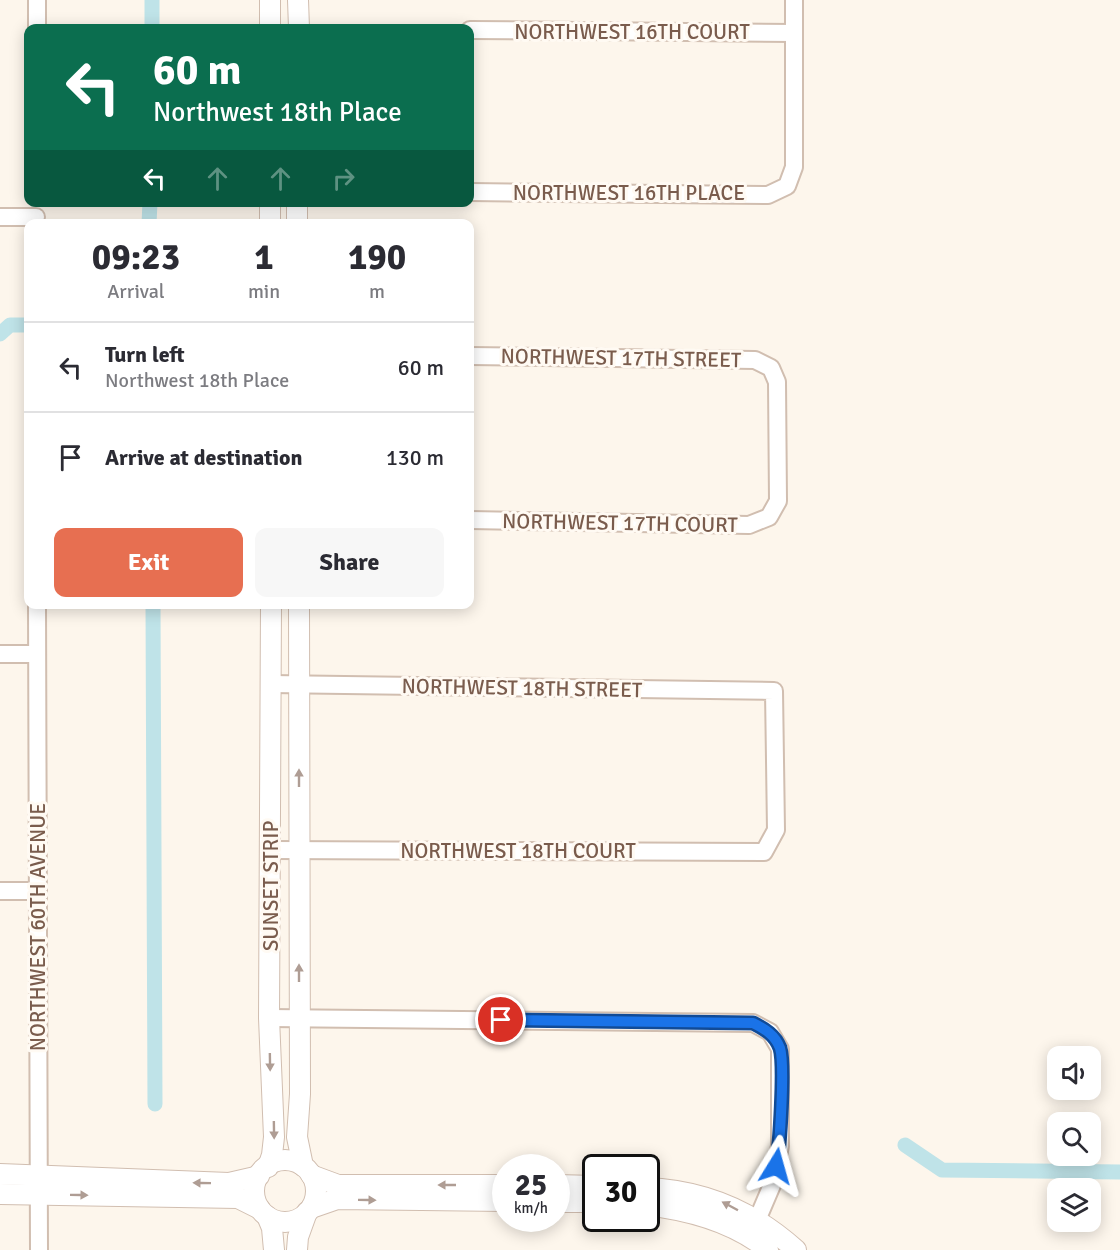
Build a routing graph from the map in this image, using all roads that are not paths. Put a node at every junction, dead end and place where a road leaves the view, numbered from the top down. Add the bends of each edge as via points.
1 (37, 0) edge
2 (270, 0) edge
3 (298, 0) edge
4 (794, 0) edge
5 (37, 24) edge
6 (271, 24) edge
7 (299, 24) edge
8 (474, 30) edge
9 (794, 33) junction
10 (474, 192) edge
11 (36, 214) edge
12 (0, 217) edge
13 (474, 356) edge
14 (769, 517) joint
15 (474, 520) edge
16 (37, 609) edge
17 (271, 609) edge
18 (299, 609) edge
19 (0, 654) edge
20 (38, 654) junction
21 (271, 684) junction
22 (299, 685) junction
23 (272, 850) junction
24 (300, 851) junction
25 (764, 852) joint
26 (0, 891) edge
27 (38, 891) junction
28 (269, 1018) junction
29 (299, 1018) junction
30 (307, 1170) junction
31 (263, 1172) junction
32 (0, 1174) edge
33 (38, 1174) junction
34 (492, 1185) edge
35 (660, 1189) edge
36 (0, 1194) edge
37 (39, 1194) junction
38 (492, 1201) edge
39 (660, 1207) edge
40 (309, 1210) junction
41 (264, 1212) junction
42 (754, 1228) junction
43 (39, 1250) edge
44 (274, 1250) edge
45 (297, 1250) edge
46 (768, 1250) edge
47 (796, 1250) edge

1 - 5 street
2 - 6 street
3 - 7 street
4 - 9 street
8 - 9 street, NORTHWEST 16TH COURT
9 - 10 street, NORTHWEST 16TH PLACE via 794,167 787,186 768,195
11 - 12 street
13 - 14 street, NORTHWEST 17TH STREET via 755,360 771,368 777,382 778,501
14 - 15 street, NORTHWEST 17TH COURT via 749,525
16 - 20 street, NORTHWEST 60TH AVENUE
17 - 21 street, SUNSET STRIP
18 - 22 street, SUNSET STRIP
19 - 20 street
20 - 27 street, NORTHWEST 60TH AVENUE
21 - 22 street, NORTHWEST 18TH STREET
21 - 23 street, SUNSET STRIP
24 -> 22 street, SUNSET STRIP
22 - 25 street, NORTHWEST 18TH STREET via 774,690 776,831
23 - 24 street, NORTHWEST 18TH COURT
23 - 28 street, SUNSET STRIP
24 - 25 street, NORTHWEST 18TH COURT
29 -> 24 street, SUNSET STRIP
26 - 27 street
27 - 33 street, NORTHWEST 60TH AVENUE
28 - 29 street
28 -> 31 street, SUNSET STRIP via 274,1137 272,1155
29 - 30 street, SUNSET STRIP via 297,1137
29 - 42 street via 753,1023 770,1032 780,1049 780,1146 772,1185
30 - 31 street via 288,1160
34 -> 30 street via 338,1185
30 - 40 street via 316,1187
31 -> 33 street via 242,1182 224,1183
31 - 41 street via 255,1195
32 - 33 street
33 - 37 street, NORTHWEST 60TH AVENUE
42 -> 35 street via 720,1201
36 - 37 street
37 -> 41 street via 238,1198
37 - 43 street, NORTHWEST 60TH AVENUE
40 -> 38 street via 337,1199
39 - 42 street
40 - 41 street via 286,1221
40 - 45 street
41 - 44 street via 272,1228
42 - 46 street
42 - 47 street

